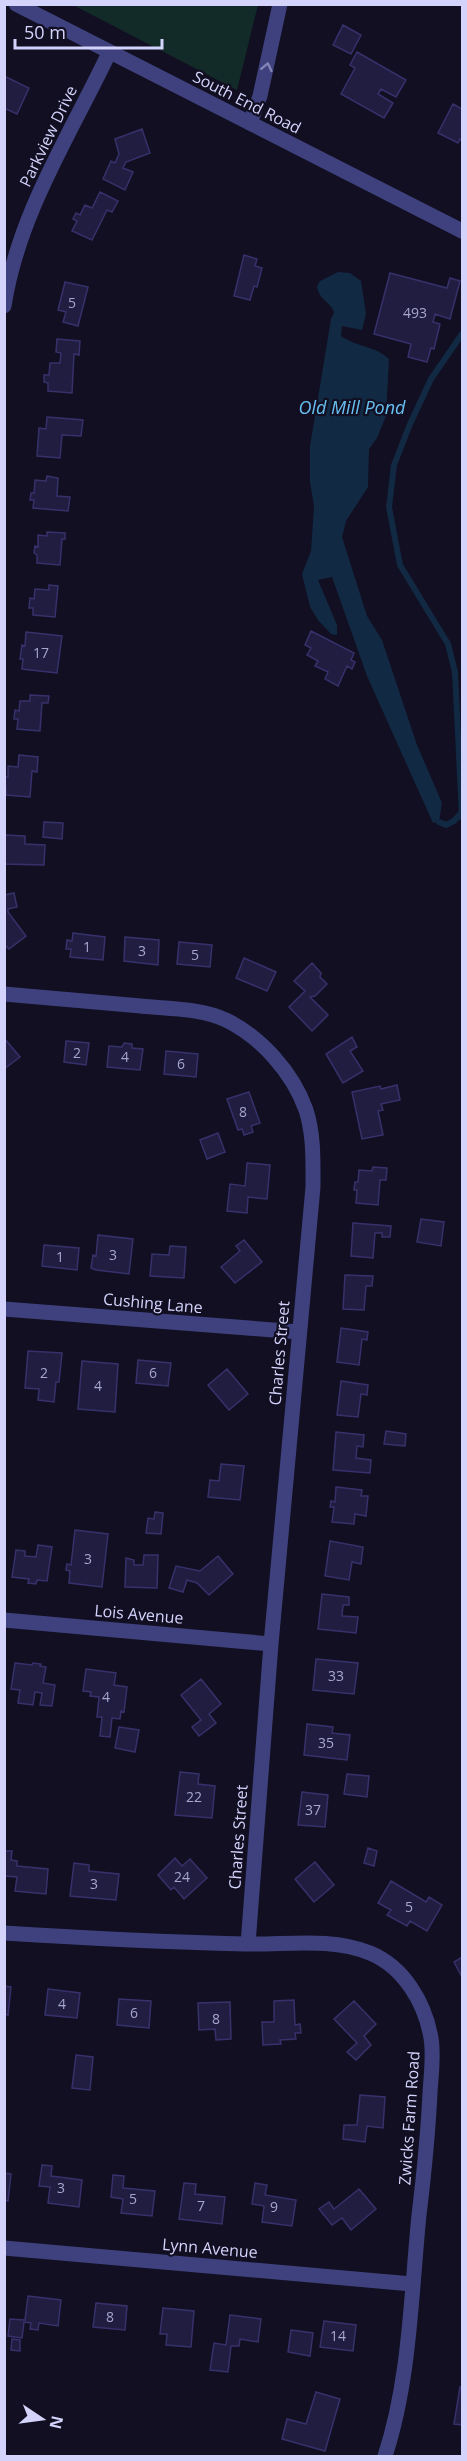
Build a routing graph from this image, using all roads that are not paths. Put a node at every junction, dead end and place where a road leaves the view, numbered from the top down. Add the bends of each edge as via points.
1 (16, 4) edge
2 (280, 4) edge
3 (109, 53) junction
4 (250, 123) junction
5 (462, 231) edge
6 (4, 306) edge
7 (4, 994) edge
8 (4, 1309) edge
9 (299, 1332) junction
10 (4, 1620) edge
11 (271, 1644) junction
12 (4, 1933) edge
13 (248, 1944) junction
14 (4, 2248) edge
15 (412, 2284) junction
16 (385, 2457) edge

1 - 3 street, South End Road
4 -> 2 street via 260,96
3 - 4 street, South End Road
3 - 6 street, Parkview Drive via 26,225
4 - 5 street, South End Road
7 - 9 street, Charles Street via 205,1014 240,1028 270,1053 296,1089 305,1110 313,1153
8 - 9 street, Cushing Lane
9 - 11 street, Charles Street
10 - 11 street, Lois Avenue
11 - 13 street, Charles Street
12 - 13 street, Zwicks Farm Road
13 - 15 street, Zwicks Farm Road via 333,1944 371,1953 404,1977 416,1994 428,2028 432,2061
14 - 15 street, Lynn Avenue
15 - 16 street, Zwicks Farm Road via 401,2392

